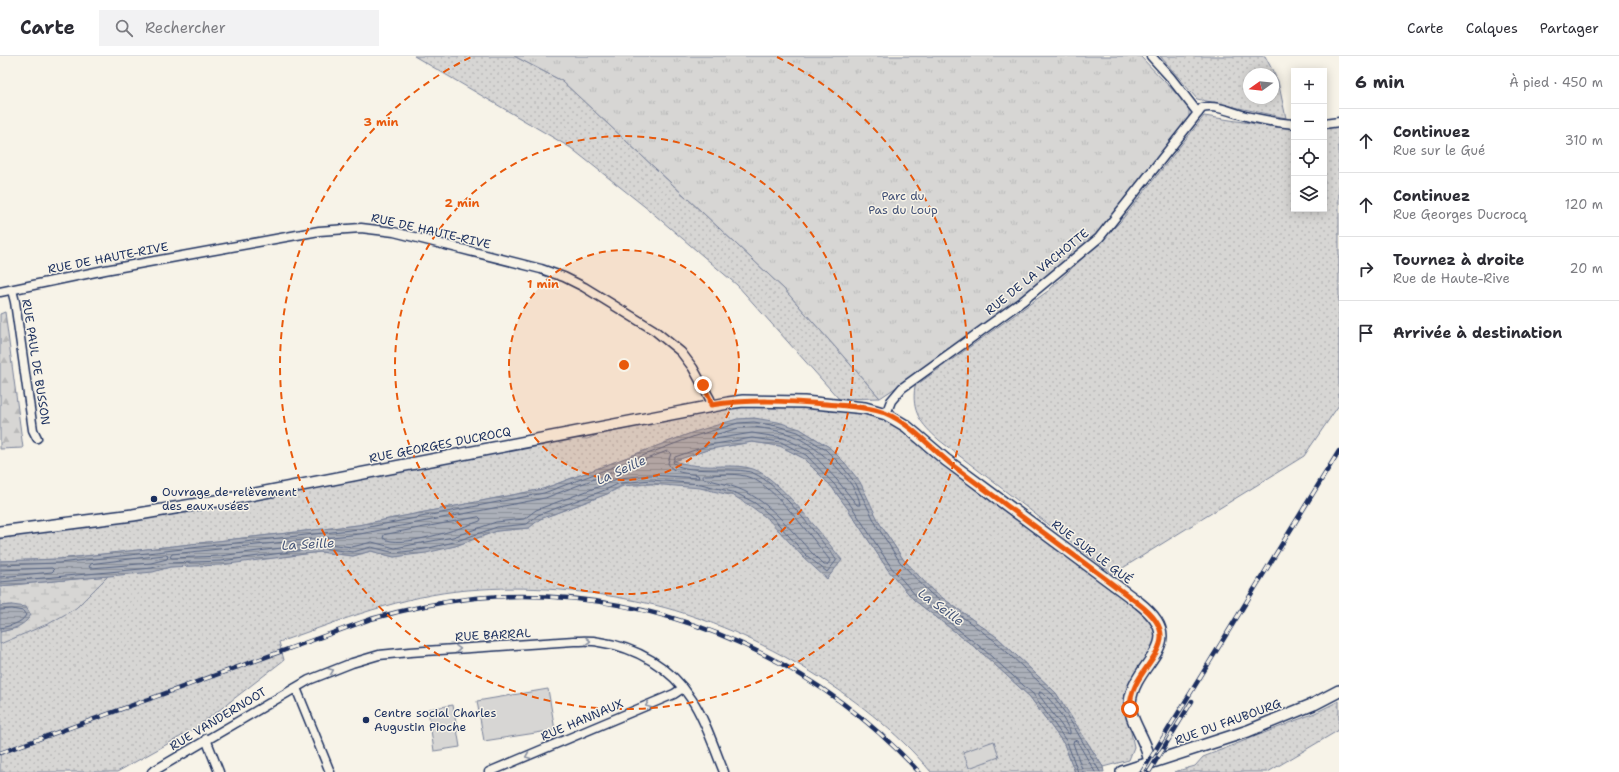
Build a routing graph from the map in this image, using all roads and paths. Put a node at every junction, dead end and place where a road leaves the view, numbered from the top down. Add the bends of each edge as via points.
1 (1151, 56) edge
2 (1198, 113) junction
3 (1339, 122) edge
4 (1291, 124) edge
5 (1327, 124) edge
6 (12, 290) junction
7 (0, 292) edge
8 (711, 405) junction
9 (886, 414) junction
10 (37, 438) dead end
11 (0, 532) edge
12 (296, 688) junction
13 (683, 688) junction
14 (1339, 691) edge
15 (206, 739) junction
16 (1150, 763) junction
17 (152, 772) edge
18 (219, 772) edge
19 (330, 772) edge
20 (488, 772) edge
21 (724, 772) edge
22 (1122, 772) edge

1 - 2 street
2 - 4 street via 1202,108 1218,108 1250,117
2 - 9 street, RUE DE LA VACHOTTE via 1099,238 1024,300 902,388 891,401
3 - 5 street
6 - 7 street, RUE DE HAUTE-RIVE
6 - 8 street, RUE DE HAUTE-RIVE via 319,230 377,229 553,273 584,287 654,330 681,352 693,368
6 - 10 street, RUE PAUL DE BUSSON via 33,430
8 - 9 street, RUE GEORGES DUCROCQ via 743,401 804,402 865,408
8 - 11 street, RUE GEORGES DUCROCQ via 234,498 133,515
9 - 16 street, RUE SUR LE GUÉ via 906,426 946,460 1155,618 1161,630 1159,646 1136,685 1130,703 1133,720
12 -> 13 street, RUE BARRAL via 309,680 379,655 574,641 598,642 634,651 653,661
12 - 15 street, RUE VANDERNOOT
12 - 19 street
13 -> 20 street, RUE HANNAUX
13 - 21 street, RUE BARRAL via 692,699
14 - 16 street, RUE DU FAUBOURG via 1254,728
15 - 17 street, RUE VANDERNOOT
15 - 18 street
16 - 22 street, RUE DU FAUBOURG

